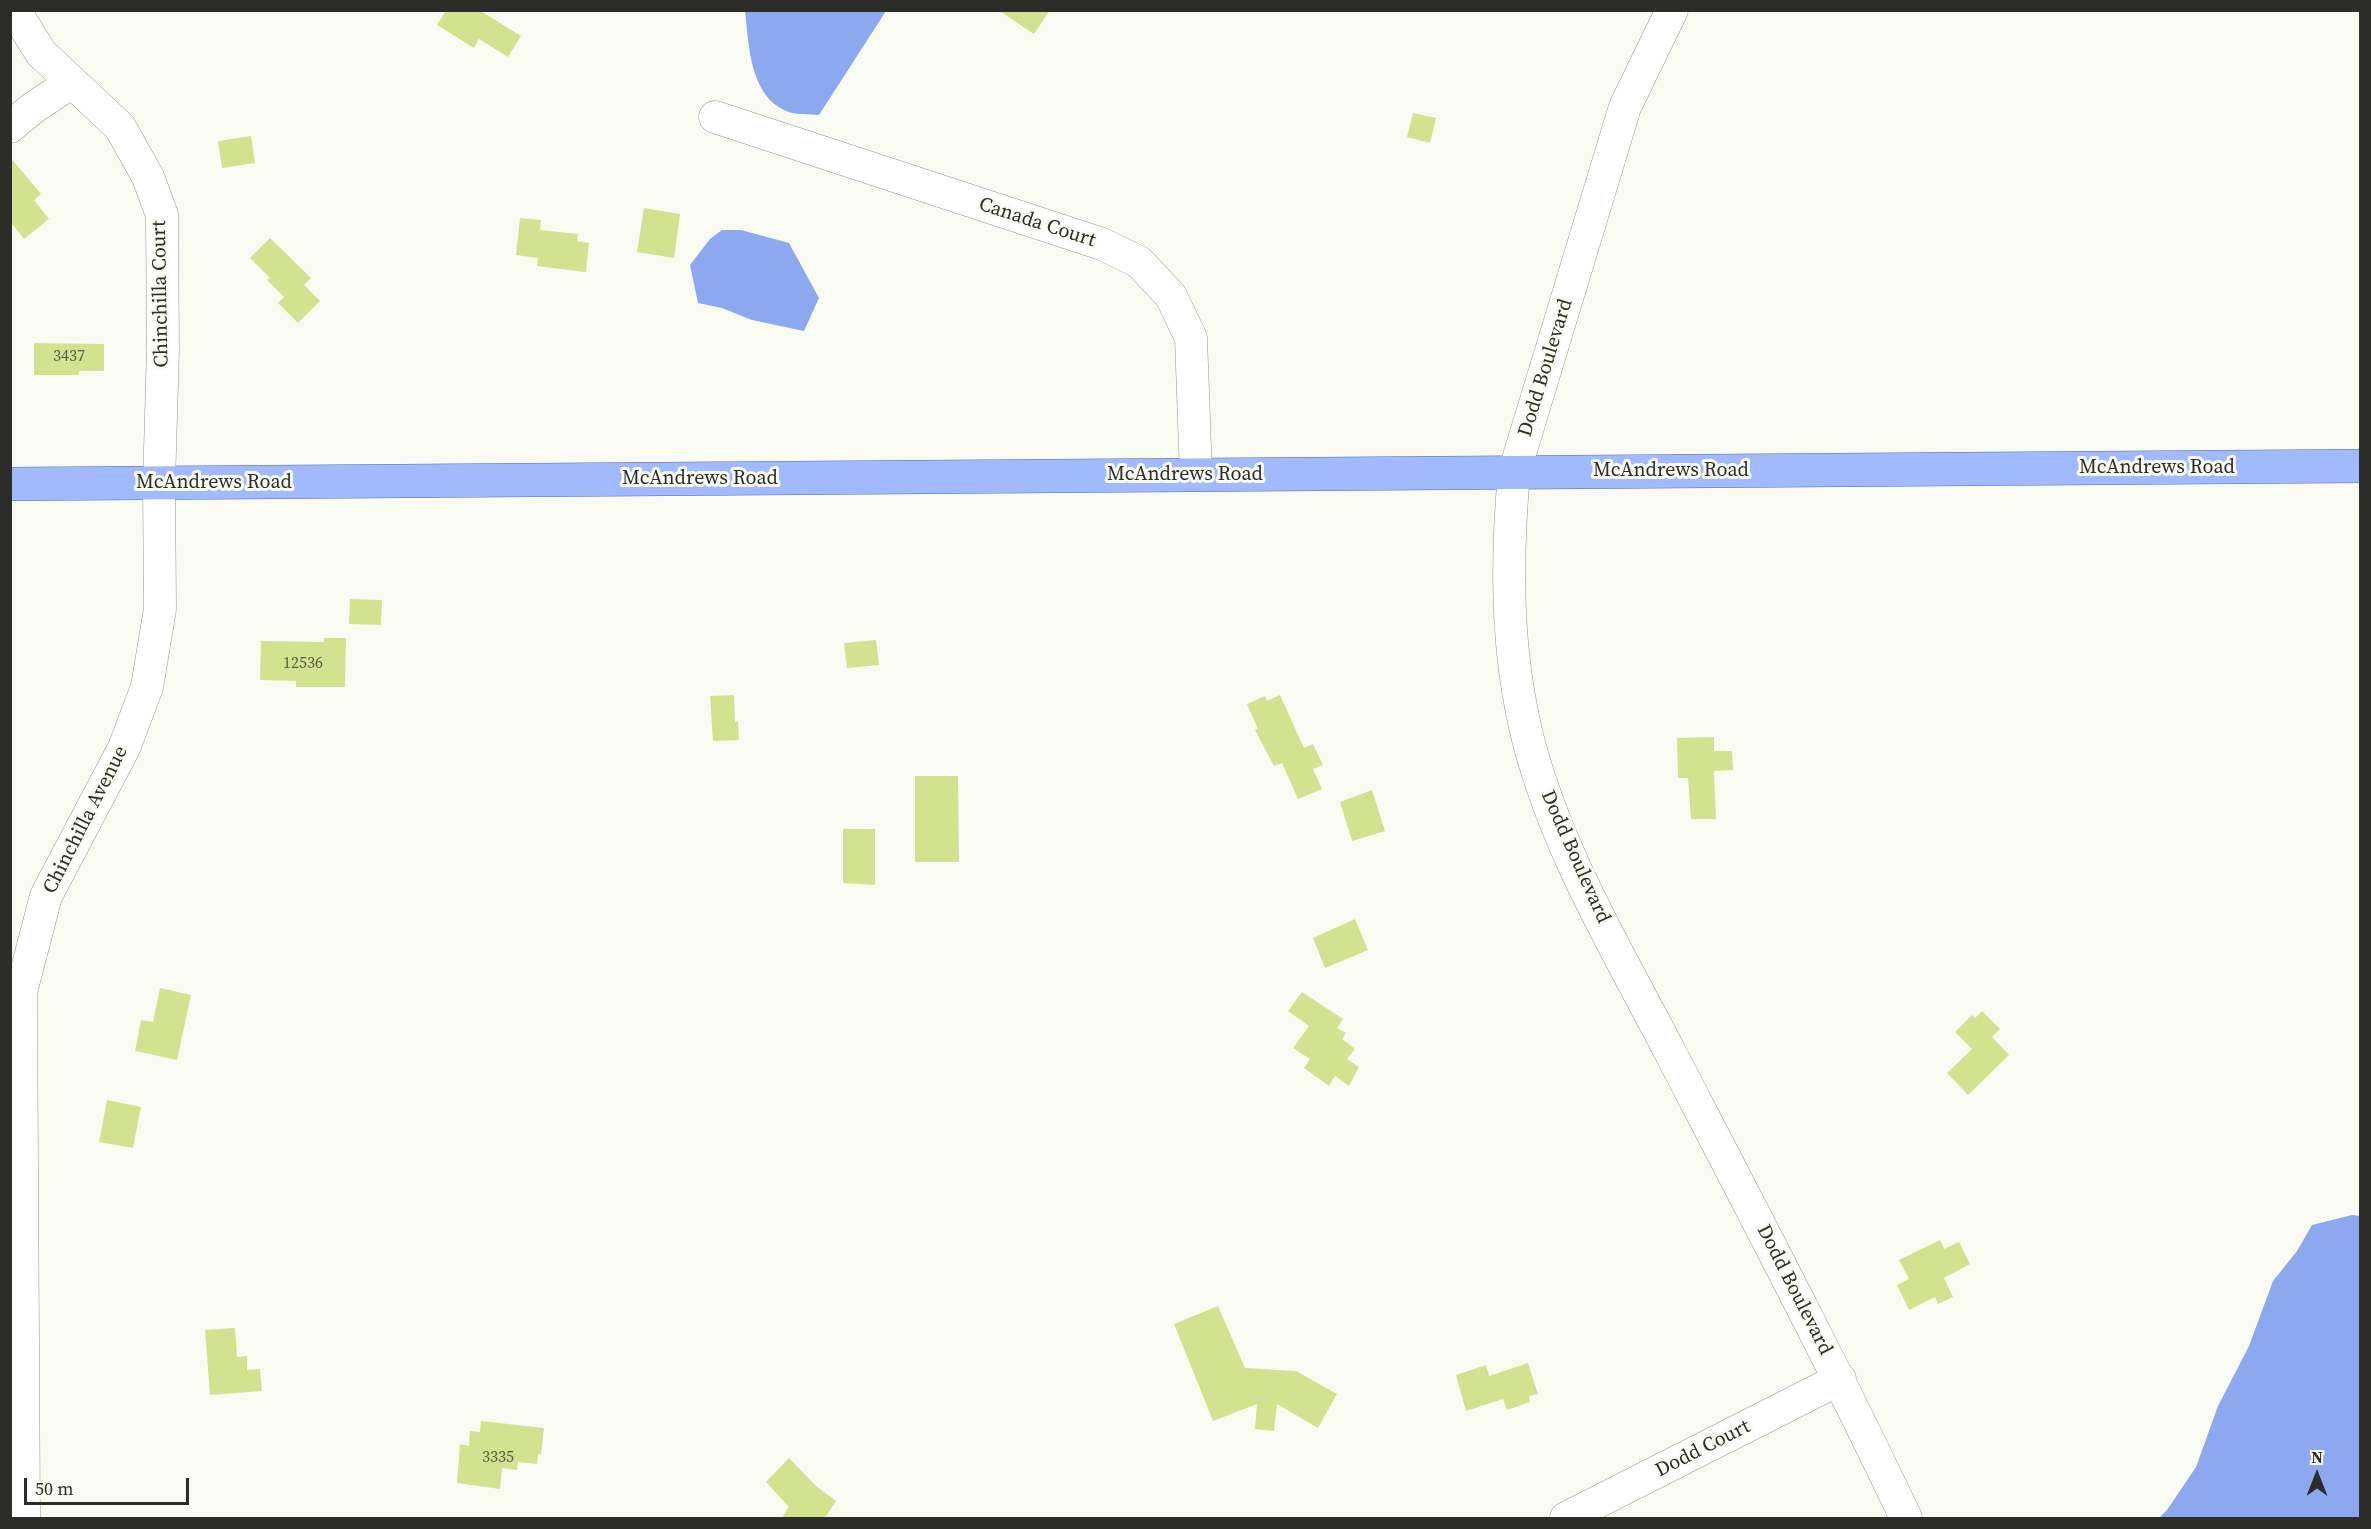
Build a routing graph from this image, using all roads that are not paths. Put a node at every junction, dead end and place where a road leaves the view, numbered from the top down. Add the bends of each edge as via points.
1 (18, 10) edge
2 (1672, 10) edge
3 (72, 81) junction
4 (715, 117) dead end
5 (10, 127) edge
6 (2361, 466) edge
7 (1514, 473) junction
8 (1196, 475) junction
9 (159, 483) junction
10 (10, 484) edge
11 (1840, 1379) junction
12 (24, 1518) edge
13 (1566, 1518) edge
14 (1906, 1518) edge

1 - 3 street, Chinchilla Court via 41,53
2 - 7 street, Dodd Boulevard via 1625,107
3 - 5 street
3 - 9 street, Chinchilla Court via 120,127 148,177 162,215
4 - 8 street, Canada Court via 1102,244 1139,262 1171,296 1191,338
6 - 7 main road, McAndrews Road
7 - 8 main road, McAndrews Road
7 - 11 street, Dodd Boulevard via 1508,598 1513,660 1528,739 1552,814 1594,906
8 - 9 main road, McAndrews Road
9 - 10 main road, McAndrews Road
9 - 12 street, Chinchilla Avenue via 160,609 147,687 124,748 46,896 21,992
11 - 13 street, Dodd Court
11 - 14 street, Dodd Boulevard

